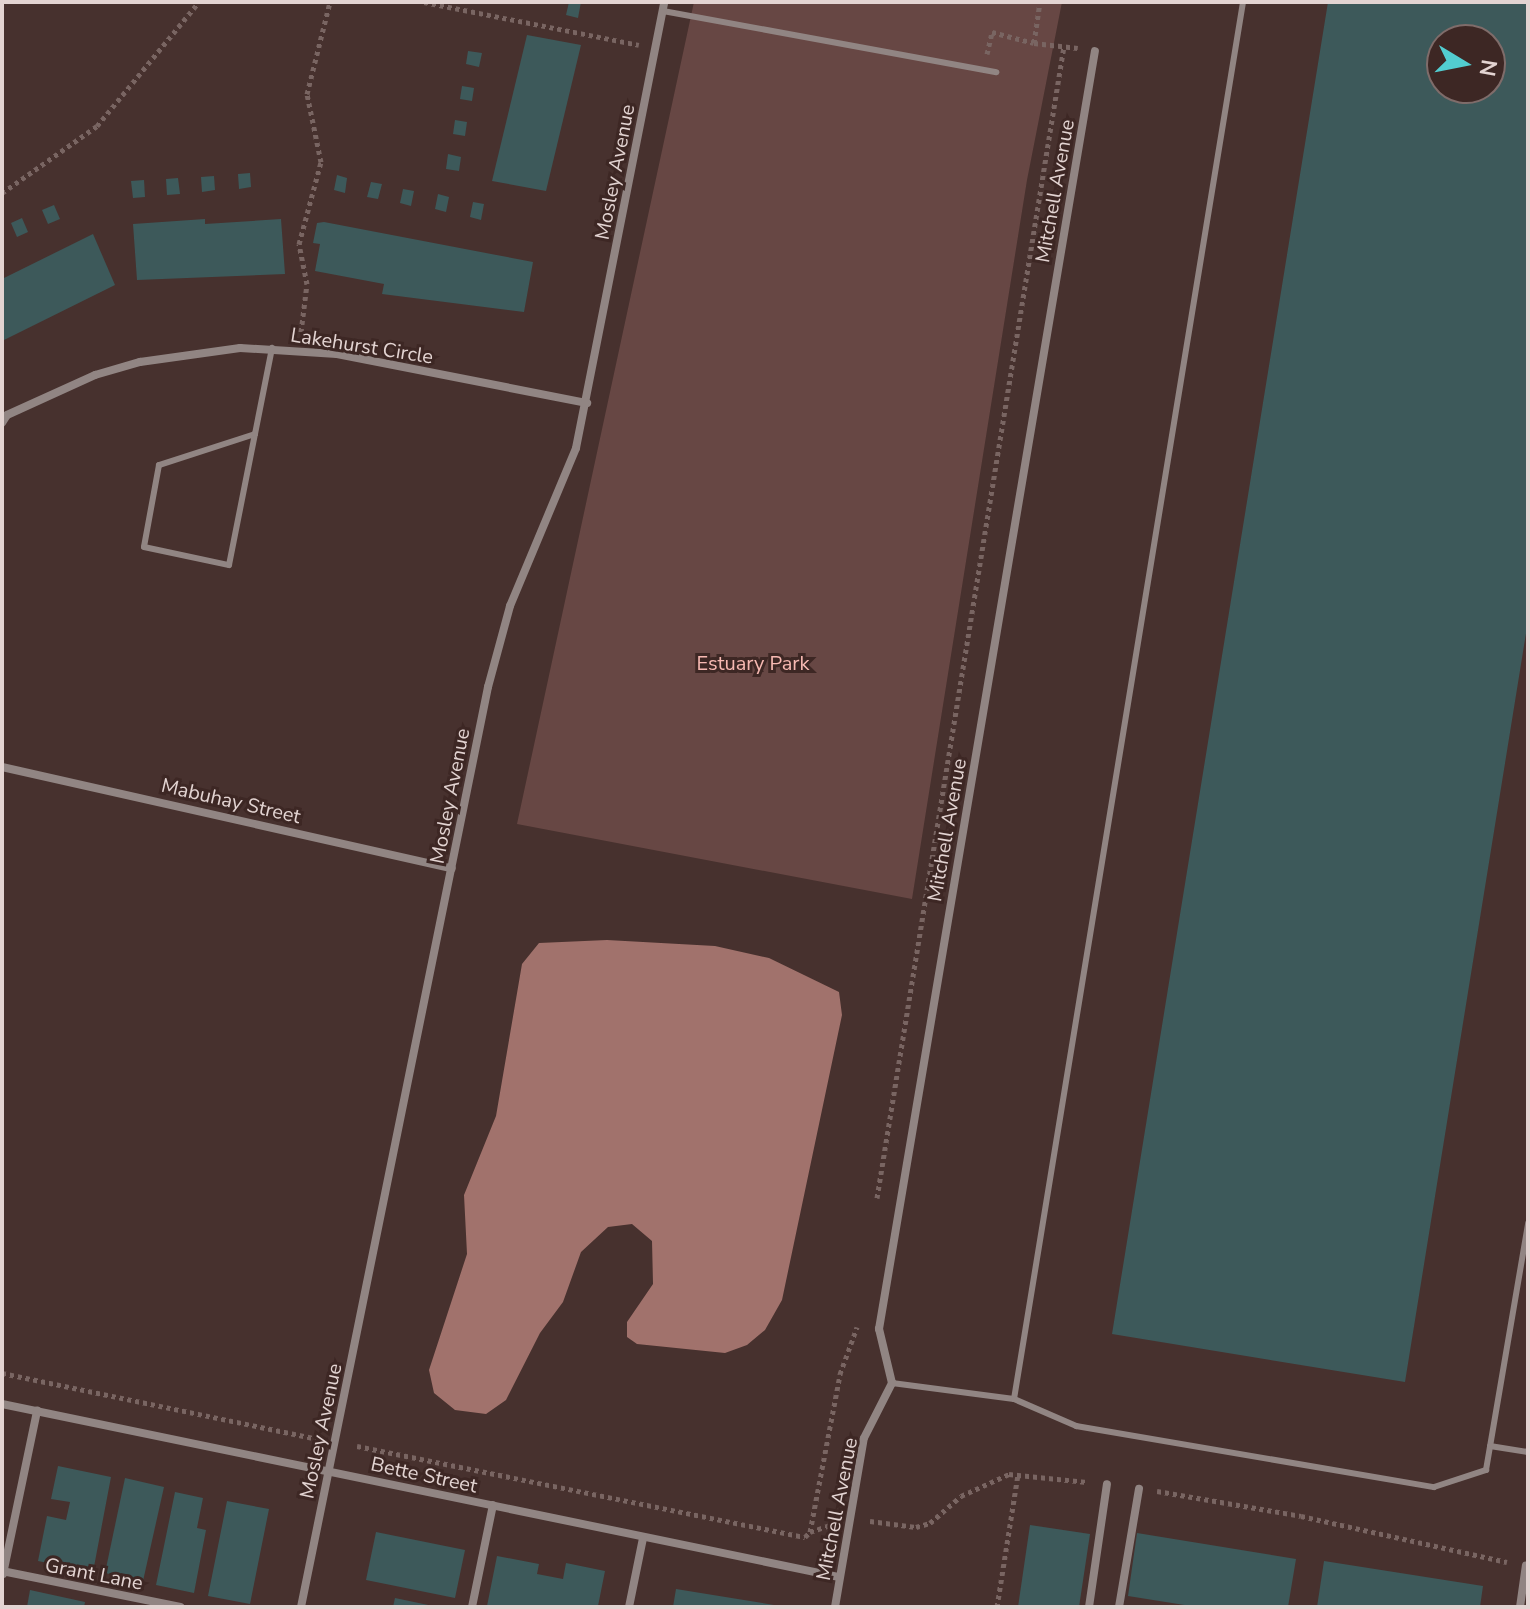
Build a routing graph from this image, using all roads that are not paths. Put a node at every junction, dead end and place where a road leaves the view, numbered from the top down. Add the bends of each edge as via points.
1 (1243, 2) edge
2 (664, 6) edge
3 (1095, 51) road end
4 (996, 72) dead end
5 (272, 348) junction
6 (587, 403) junction
7 (2, 423) edge
8 (255, 434) junction
9 (2, 767) edge
10 (452, 868) junction
11 (1528, 1223) edge
12 (892, 1383) junction
13 (1014, 1399) junction
14 (2, 1404) edge
15 (37, 1411) junction
16 (1490, 1446) junction
17 (1528, 1452) edge
18 (330, 1471) junction
19 (1107, 1484) road end
20 (1139, 1489) road end
21 (493, 1505) junction
22 (643, 1538) junction
23 (1526, 1565) edge
24 (2, 1573) edge
25 (839, 1577) junction
26 (180, 1607) edge
27 (301, 1607) edge
28 (472, 1607) edge
29 (629, 1607) edge
30 (835, 1607) edge
31 (1090, 1607) edge
32 (1119, 1607) edge
33 (1520, 1607) edge

1 - 13 lane
2 - 4 lane
2 - 6 street, Mosley Avenue
3 - 12 street, Mitchell Avenue via 879,1329
5 - 6 street, Lakehurst Circle
5 - 7 street, Lakehurst Circle via 191,352 140,362 49,395 7,415
5 - 8 lane
6 - 10 street, Mosley Avenue via 559,495 502,634
8 - 8 lane via 229,565 144,547 159,465
9 - 10 street, Mabuhay Street
10 - 18 street, Mosley Avenue
11 - 16 lane
12 - 13 lane
12 - 25 street, Mitchell Avenue via 864,1438
13 - 16 lane via 1076,1426 1434,1487 1486,1470
14 - 15 street, Bette Street
15 - 18 street, Bette Street
15 - 24 street
16 - 17 lane
18 - 21 street, Bette Street
18 - 27 street, Mosley Avenue
19 - 31 street
20 - 32 street
21 - 22 street, Bette Street
21 - 28 street
22 - 25 street, Bette Street
22 - 29 street
23 - 33 street
24 - 26 street, Grant Lane
25 - 30 street, Mitchell Avenue

